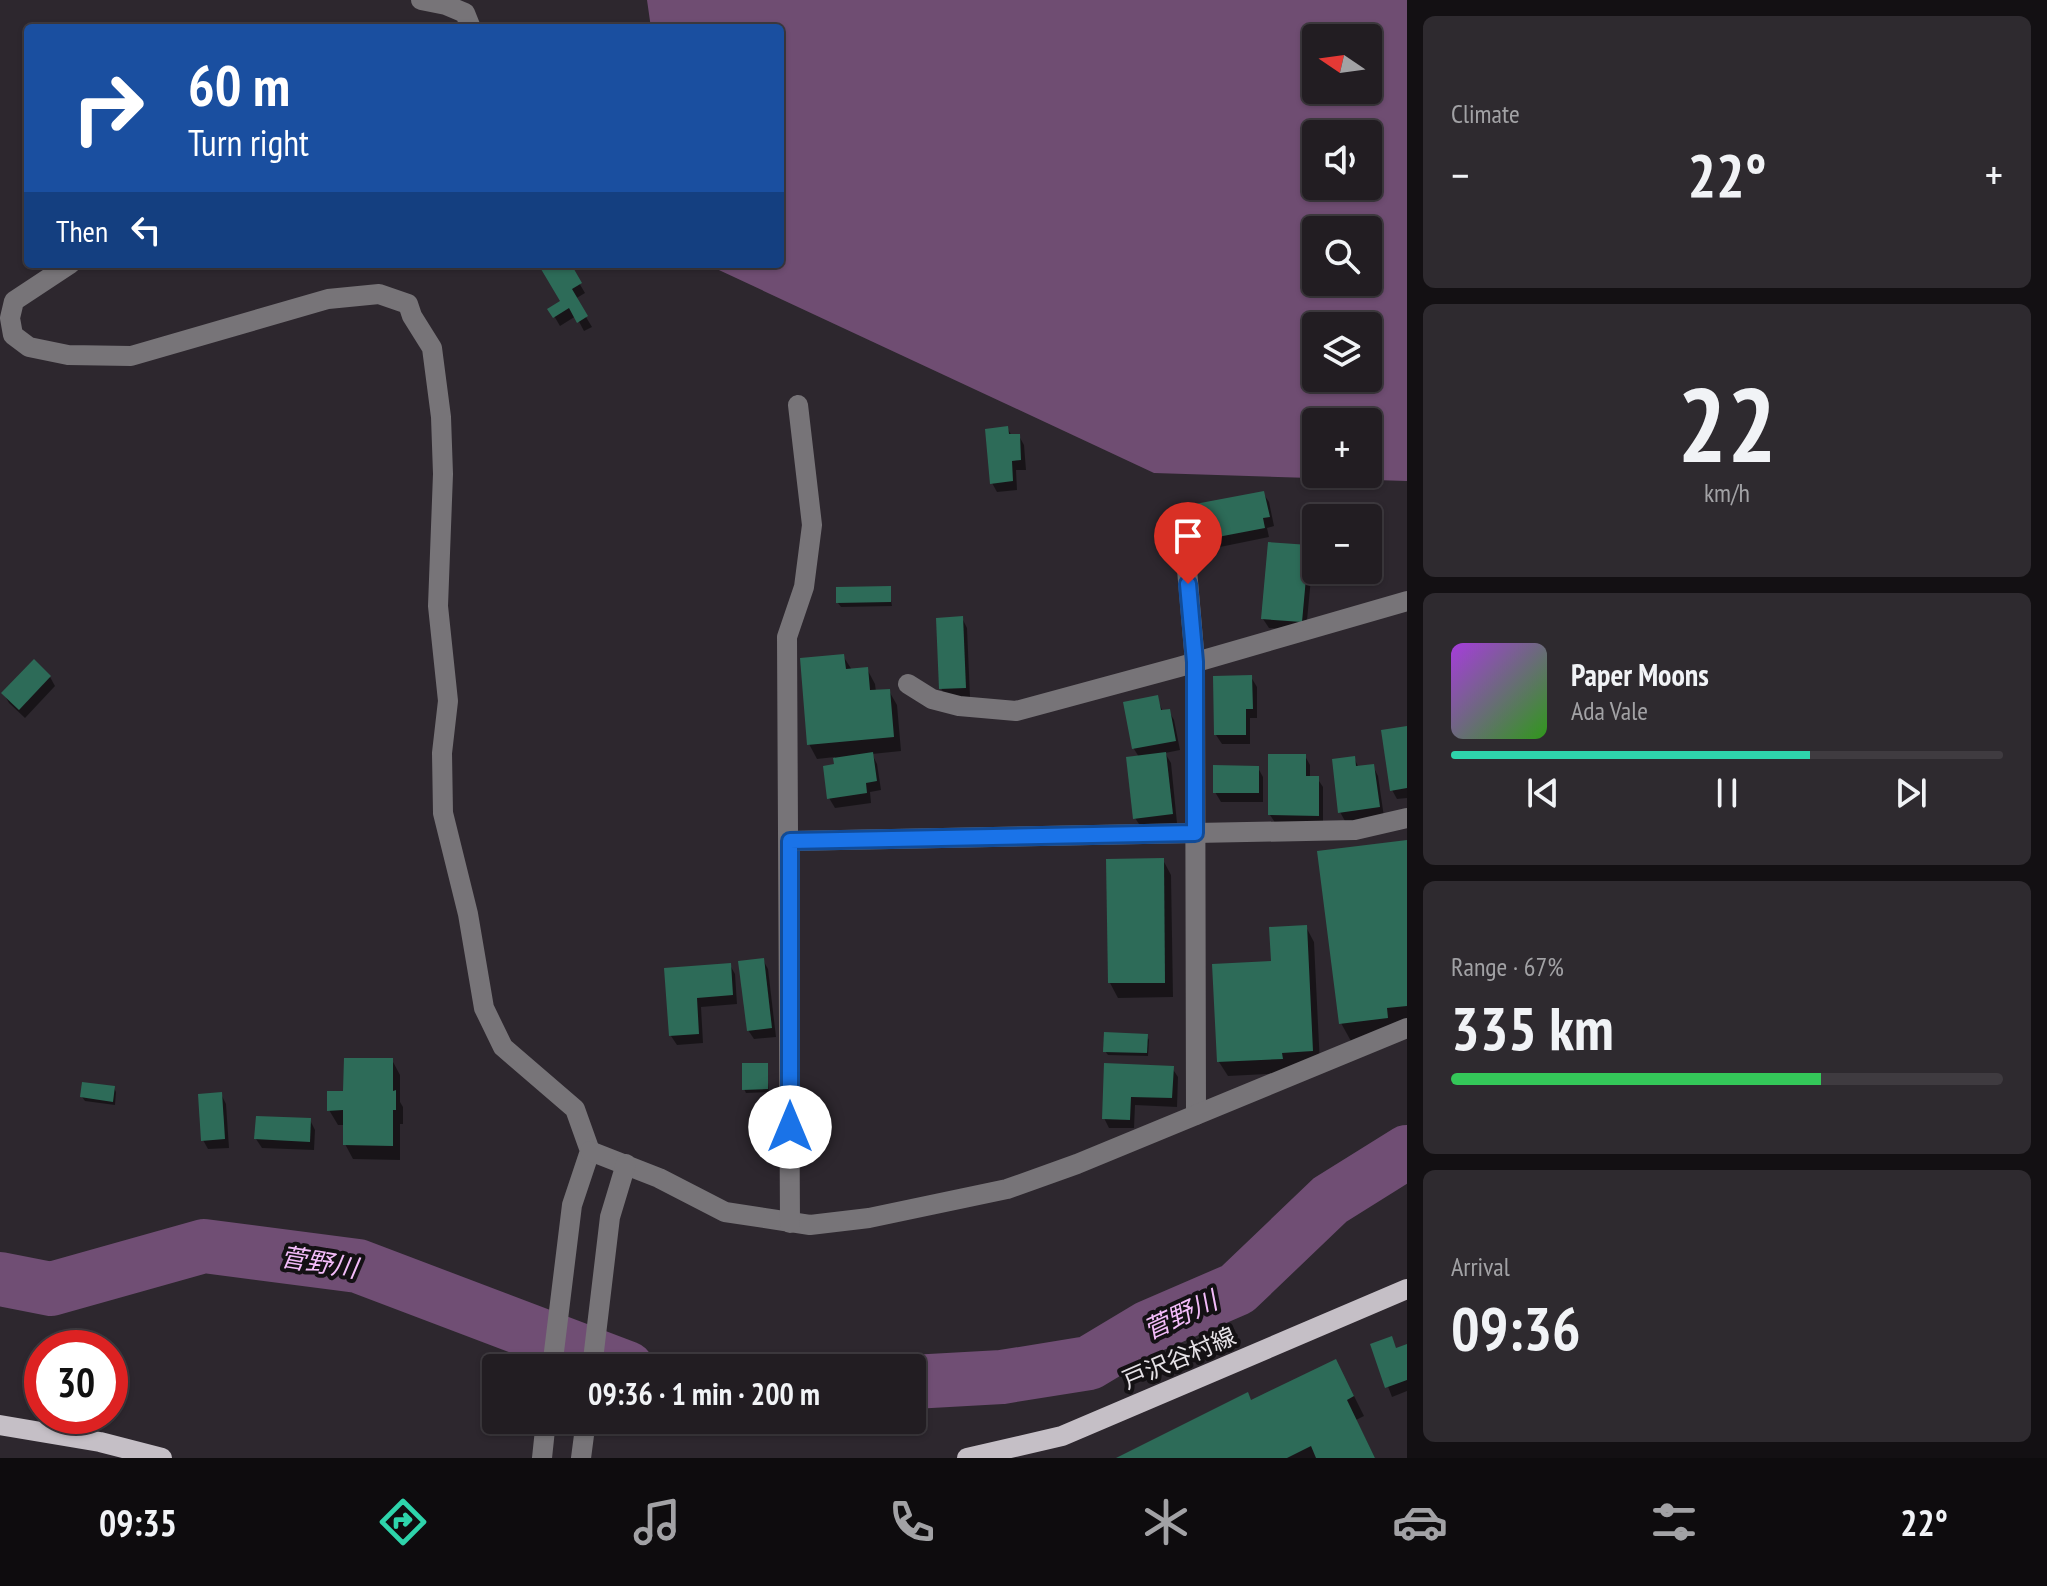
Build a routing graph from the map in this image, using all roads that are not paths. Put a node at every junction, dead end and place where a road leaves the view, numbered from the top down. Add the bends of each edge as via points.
1 (421, 0) edge
2 (469, 24) edge
3 (64, 268) edge
4 (798, 405) dead end
5 (1186, 558) dead end
6 (1407, 601) edge
7 (1195, 662) junction
8 (908, 684) dead end
9 (1407, 818) edge
10 (1195, 833) junction
11 (790, 841) junction
12 (1407, 1028) edge
13 (1196, 1115) junction
14 (590, 1151) junction
15 (626, 1164) junction
16 (790, 1223) junction
17 (1407, 1289) edge
18 (554, 1354) edge
19 (594, 1354) edge
20 (0, 1425) edge
21 (545, 1434) edge
22 (584, 1434) edge
23 (162, 1458) edge
24 (542, 1458) edge
25 (581, 1458) edge
26 (967, 1458) edge

1 - 2 street via 465,13
3 - 14 street via 14,301 13,335 29,347 68,355 131,356 328,299 379,294 408,304 432,348 440,404 438,606 448,701 443,813 484,1008 503,1047 575,1109
4 - 11 street via 812,525 804,587 787,637
5 - 7 street
6 - 7 street
7 - 8 street via 1016,711 959,706 932,699
7 - 10 street
9 - 10 street via 1355,830
10 - 11 street
10 - 13 street
11 - 16 street
12 - 13 street
13 - 16 street via 1007,1189 869,1218
14 - 15 street
14 - 18 street via 572,1205
15 - 16 street via 725,1212
15 - 19 street via 610,1217
17 - 26 main road, 戸沢谷村線 via 1062,1436
20 - 23 main road
21 - 24 street
22 - 25 street

